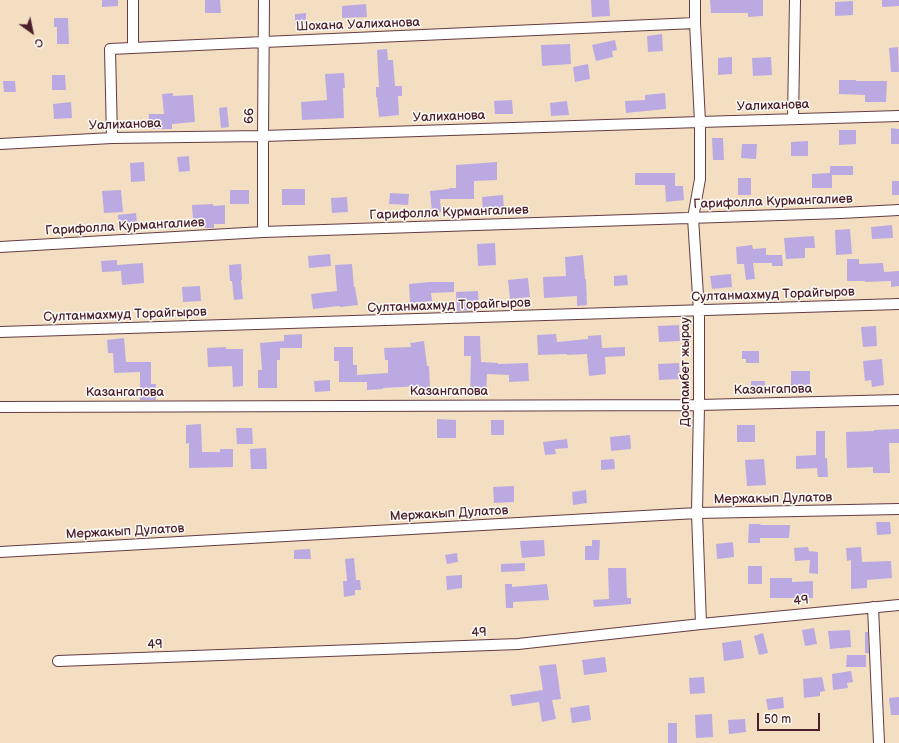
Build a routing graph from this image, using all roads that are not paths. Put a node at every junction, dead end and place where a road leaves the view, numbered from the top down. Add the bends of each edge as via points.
1 (133, 0) edge
2 (264, 0) edge
3 (695, 0) edge
4 (795, 0) edge
5 (695, 23) junction
6 (264, 42) junction
7 (133, 48) junction
8 (899, 116) edge
9 (793, 119) junction
10 (700, 122) junction
11 (263, 136) junction
12 (112, 138) junction
13 (0, 144) edge
14 (899, 210) edge
15 (693, 218) junction
16 (263, 232) junction
17 (0, 247) edge
18 (899, 304) edge
19 (699, 311) junction
20 (0, 332) edge
21 (899, 400) edge
22 (699, 405) junction
23 (0, 407) edge
24 (899, 509) edge
25 (697, 513) junction
26 (0, 552) edge
27 (899, 605) edge
28 (873, 607) junction
29 (701, 624) junction
30 (58, 662) dead end
31 (879, 743) edge

1 - 7 street
2 - 6 street, 66
3 - 5 street, Доспамбет жырау
4 - 9 street
5 - 6 street, Шохана Уалиханова
5 - 10 street, Доспамбет жырау
6 - 7 street, Шохана Уалиханова
6 - 11 street, 66
7 - 12 street, Шохана Уалиханова via 110,49
8 - 9 street, Уалиханова
9 - 10 street, Уалиханова
10 - 11 street, Уалиханова
10 - 15 street, Доспамбет жырау via 700,179
11 - 12 street, Уалиханова
11 - 16 street, 66
12 - 13 street, Уалиханова
14 - 15 street, Гарифолла Курмангалиев
15 - 16 street, Гарифолла Курмангалиев
15 - 19 street, Доспамбет жырау
16 - 17 street, Гарифолла Курмангалиев
18 - 19 street, Султанмахмуд Торайгыров
19 - 20 street, Султанмахмуд Торайгыров
19 - 22 street, Доспамбет жырау
21 - 22 street, Казангапова
22 - 23 street, Казангапова
22 - 25 street, Доспамбет жырау
24 - 25 street, Мержакып Дулатов
25 - 26 street, Мержакып Дулатов
25 - 29 street, Доспамбет жырау
27 - 28 street, 49
28 - 29 street, 49
28 - 31 street
29 - 30 street, 49 via 518,644

